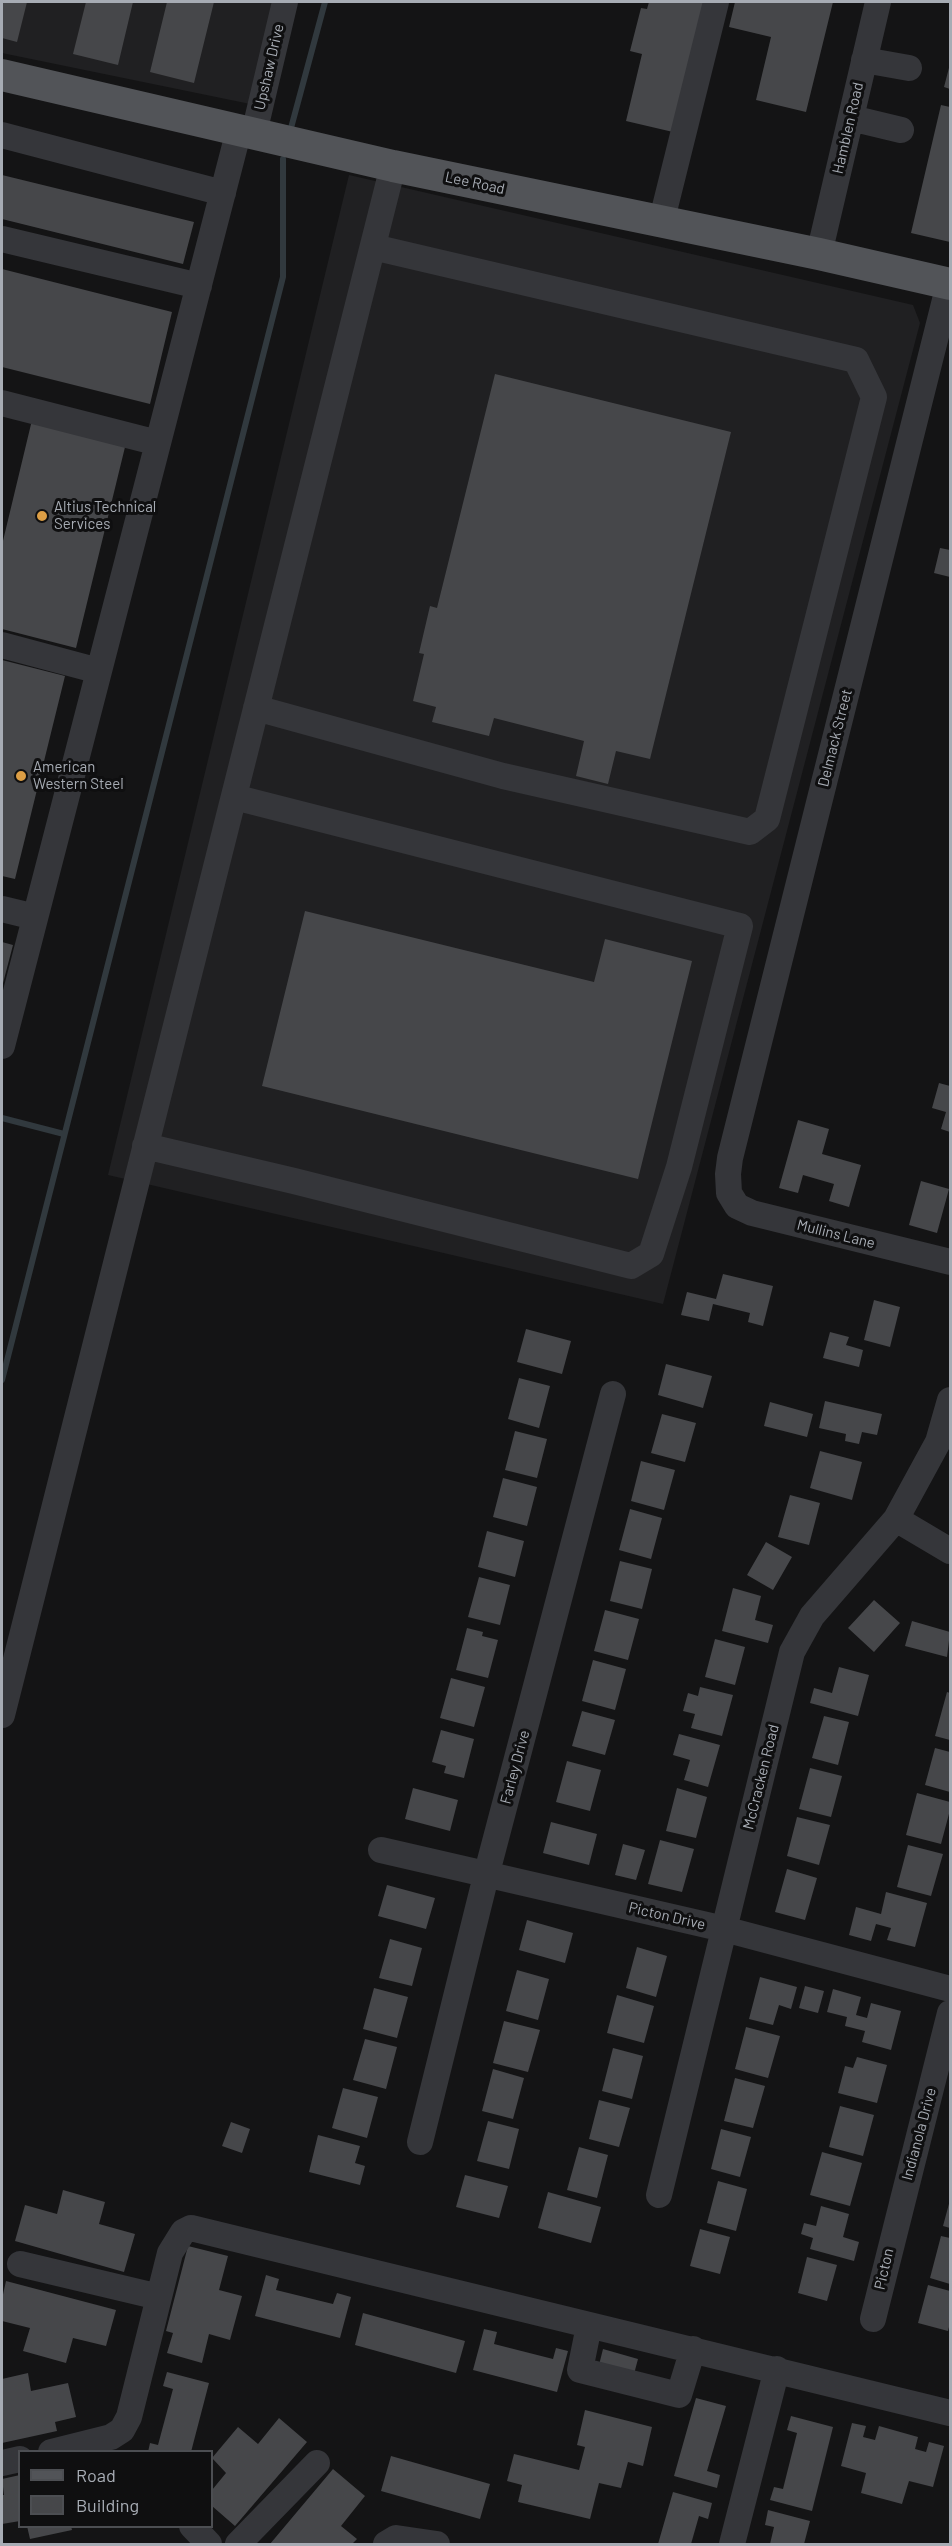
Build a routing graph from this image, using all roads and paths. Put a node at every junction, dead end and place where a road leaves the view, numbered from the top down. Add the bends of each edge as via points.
1 (285, 2) edge
2 (716, 2) edge
3 (878, 2) edge
4 (864, 60) junction
5 (909, 68) dead end
6 (2, 75) edge
7 (851, 118) junction
8 (901, 130) dead end
9 (247, 131) junction
10 (2, 135) edge
11 (393, 166) junction
12 (223, 193) junction
13 (661, 223) junction
14 (2, 239) edge
15 (373, 248) junction
16 (819, 254) junction
17 (950, 284) edge
18 (199, 286) junction
19 (3, 409) edge
20 (158, 443) junction
21 (2, 645) edge
22 (99, 671) junction
23 (256, 708) junction
24 (234, 797) junction
25 (2, 909) edge
26 (35, 917) junction
27 (2, 1046) edge
28 (145, 1146) junction
29 (729, 1193) joint
30 (951, 1262) edge
31 (613, 1394) dead end
32 (951, 1400) edge
33 (896, 1519) junction
34 (951, 1551) edge
35 (2, 1715) edge
36 (381, 1850) dead end
37 (486, 1876) junction
38 (724, 1929) junction
39 (951, 1989) edge
40 (951, 2013) edge
41 (420, 2142) dead end
42 (659, 2195) dead end
43 (896, 2220) joint
44 (20, 2264) dead end
45 (159, 2297) junction
46 (873, 2319) dead end
47 (589, 2326) junction
48 (693, 2349) junction
49 (777, 2369) junction
50 (951, 2413) edge
51 (115, 2444) edge
52 (60, 2450) edge
53 (18, 2459) edge
54 (2, 2463) edge
55 (317, 2463) dead end
56 (194, 2528) edge
57 (210, 2544) edge
58 (238, 2544) edge
59 (386, 2544) edge
60 (437, 2544) edge
61 (732, 2544) edge

1 - 9 street, Upshaw Drive
2 - 13 street
3 - 4 street, Hamblen Road
4 - 5 street
4 - 7 street, Hamblen Road
6 - 9 main road, Lee Road
7 - 8 street
7 - 16 street, Hamblen Road
9 - 11 main road, Lee Road
9 - 12 street, Upshaw Drive
10 - 12 street
11 - 13 main road, Lee Road
11 - 15 street
12 - 18 street, Upshaw Drive
13 - 16 main road, Lee Road
14 - 18 street
15 - 23 street
15 - 23 street via 856,360 874,398 872,409 767,819 750,832 503,776
16 - 17 main road, Lee Road
17 - 29 street, Delmack Street via 730,1158
18 - 20 street, Upshaw Drive
19 - 20 street
20 - 22 street, Upshaw Drive
21 - 22 street
22 - 26 street, Upshaw Drive
23 - 24 street
24 - 28 street
24 - 28 street via 740,926 679,1167 651,1254 631,1266
25 - 26 street
26 - 27 street, Upshaw Drive
28 - 35 street
29 - 30 street, Mullins Lane via 737,1206 752,1213
31 - 37 street, Farley Drive
32 - 33 street, McCracken Road via 938,1442
33 - 34 street
33 - 38 street, McCracken Road via 812,1616 792,1652
36 - 37 street, Picton Drive
37 - 38 street, Picton Drive
37 - 41 street, Farley Drive
38 - 39 street, Picton Drive
38 - 42 street, McCracken Road
40 - 43 street, Indianola Drive
43 - 46 street, Picton
44 - 45 street
45 - 47 street via 170,2253 183,2232 192,2228
45 - 51 street via 129,2416
47 - 48 street
47 - 48 street via 580,2370 679,2395
48 - 49 street
49 - 50 street
49 - 61 street
51 - 52 street
53 - 54 street
55 - 58 street
56 - 57 street
59 - 60 street via 396,2538

